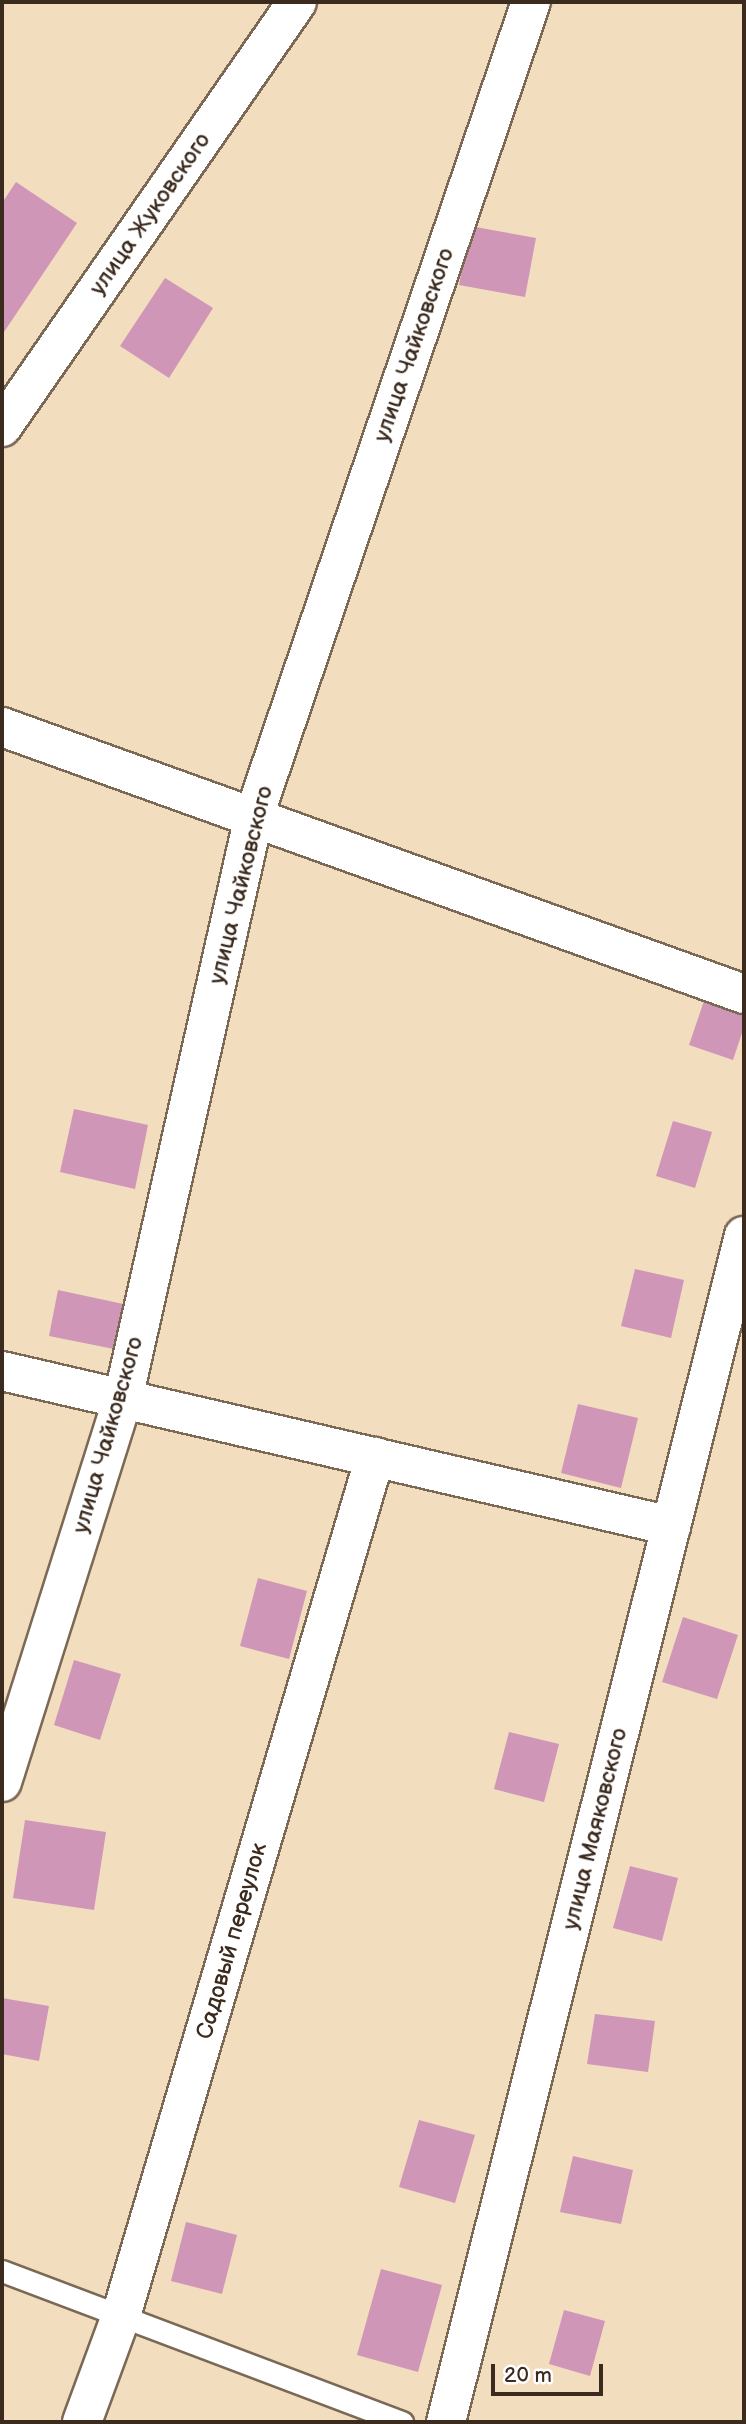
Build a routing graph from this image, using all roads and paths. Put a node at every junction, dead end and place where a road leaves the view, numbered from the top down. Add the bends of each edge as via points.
1 (297, 2) edge
2 (531, 2) edge
3 (2, 427) edge
4 (2, 727) edge
5 (254, 816) junction
6 (744, 994) edge
7 (744, 1236) edge
8 (2, 1371) edge
9 (123, 1399) junction
10 (375, 1457) junction
11 (671, 1526) junction
12 (2, 1782) edge
13 (2, 2271) edge
14 (121, 2316) junction
15 (82, 2422) edge
16 (402, 2422) edge
17 (446, 2422) edge

1 - 3 street, улица Жуковского
2 - 5 street, улица Чайковского
4 - 5 street
5 - 6 street
5 - 9 street, улица Чайковского
7 - 11 street, улица Маяковского
8 - 9 street
9 - 10 street
9 - 12 street, улица Чайковского
10 - 11 street
10 - 14 street, Садовый переулок
11 - 17 street, улица Маяковского
13 - 14 lane
14 - 15 street, Садовый переулок
14 - 16 lane

